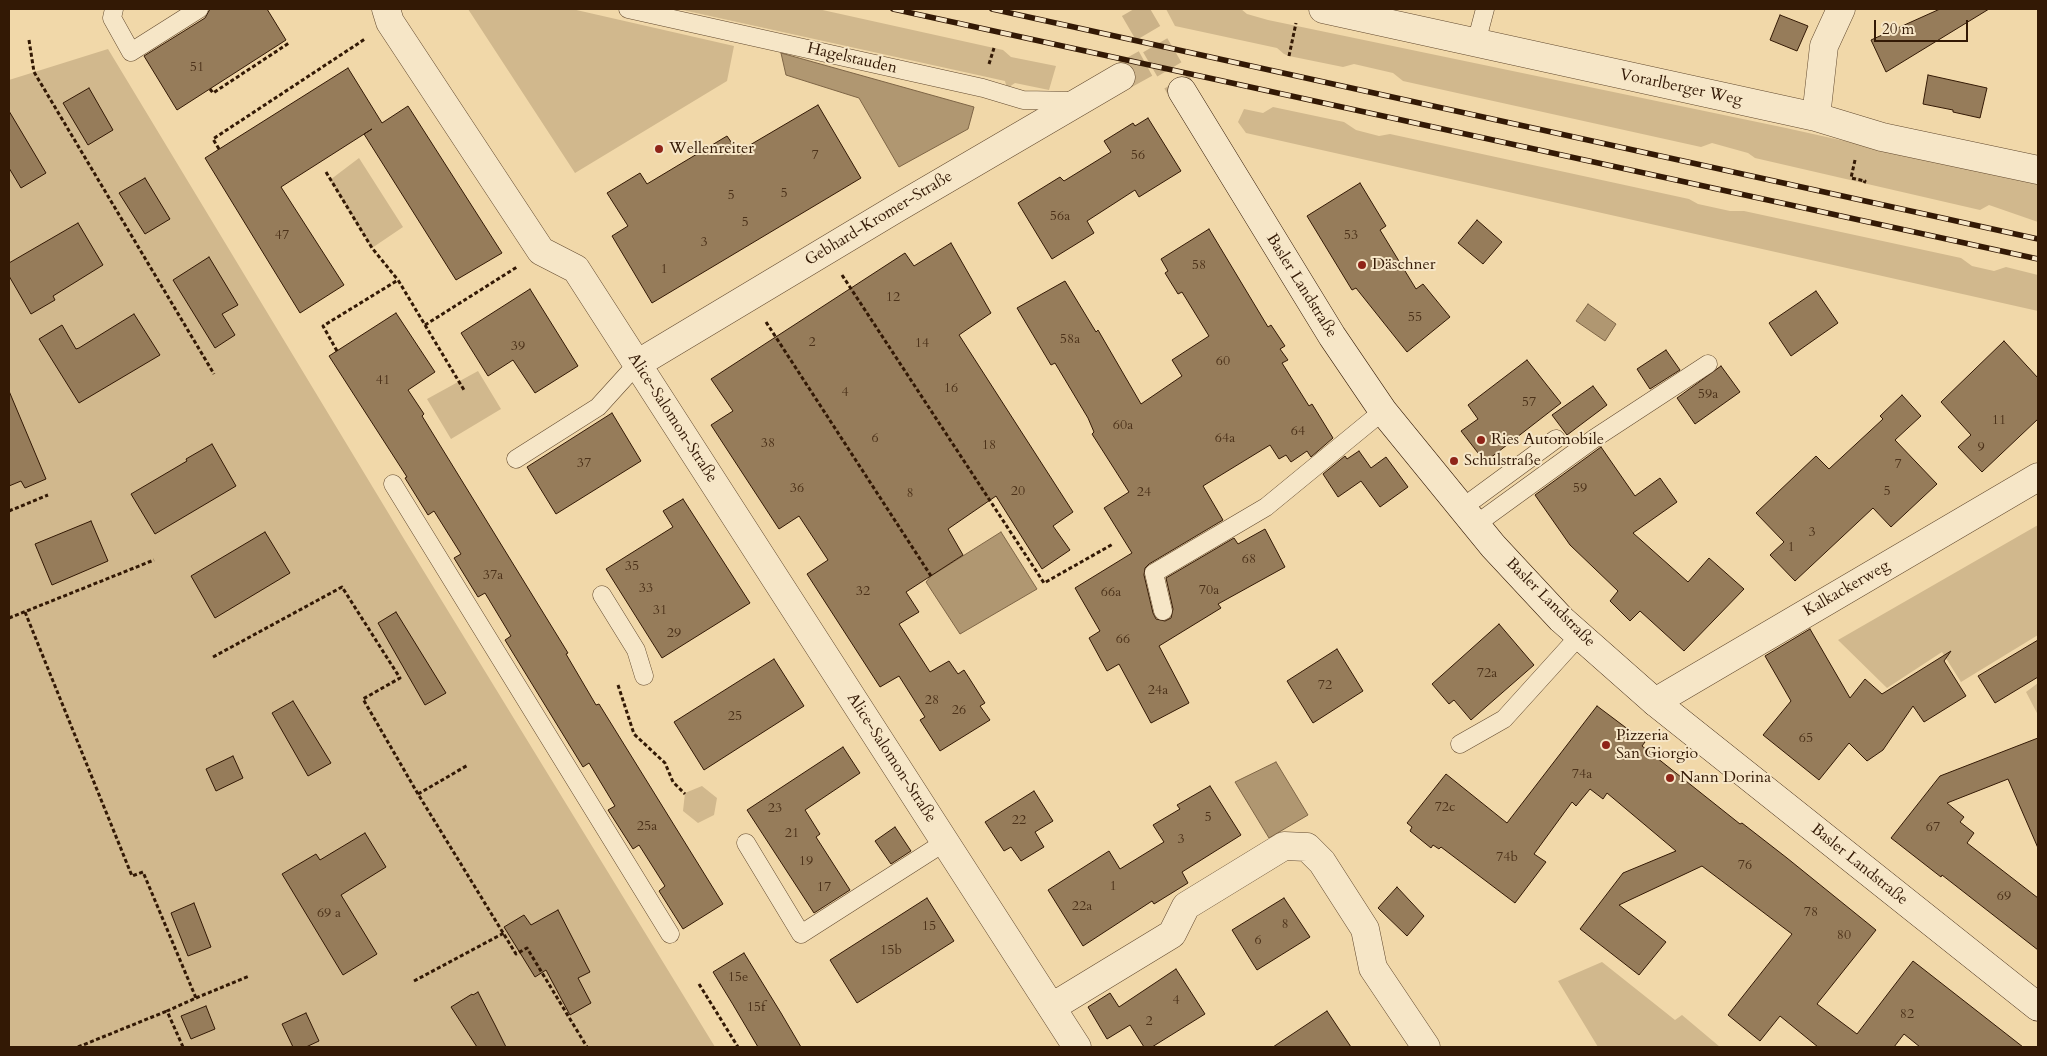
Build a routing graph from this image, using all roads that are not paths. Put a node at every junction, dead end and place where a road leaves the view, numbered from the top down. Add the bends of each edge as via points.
1 (114, 9) edge
2 (200, 9) edge
3 (628, 9) edge
4 (1322, 9) edge
5 (1485, 9) edge
6 (1841, 9) edge
7 (388, 16) edge
8 (1476, 43) junction
9 (1121, 77) tunnel mouth
10 (1182, 90) tunnel mouth
11 (1077, 101) junction
12 (1816, 118) junction
13 (2038, 170) edge
14 (637, 364) junction
15 (1708, 364) dead end
16 (1383, 411) junction
17 (1556, 438) dead end
18 (516, 459) dead end
19 (2038, 477) edge
20 (393, 484) dead end
21 (1468, 517) junction
22 (602, 595) dead end
23 (1163, 611) dead end
24 (1580, 636) junction
25 (644, 676) dead end
26 (1655, 702) junction
27 (1460, 744) dead end
28 (945, 842) junction
29 (746, 843) dead end
30 (670, 934) dead end
31 (1052, 1007) junction
32 (2038, 1007) edge
33 (1077, 1047) edge
34 (1426, 1047) edge

1 - 2 lane via 112,18 131,52
3 - 11 lane, Hagelstauden via 983,88 1023,100
4 - 8 street, Vorarlberger Weg
5 - 8 lane
6 - 12 street via 1824,46
7 - 14 street, Alice-Salomon-Straße via 541,251 576,269
8 - 12 street, Vorarlberger Weg
9 - 11 street, Gebhard-Kromer-Straße
10 - 16 street, Basler Landstraße via 1332,336
11 - 14 street, Gebhard-Kromer-Straße
12 - 13 street, Vorarlberger Weg via 1882,137
14 - 18 lane via 598,407
14 - 28 street, Alice-Salomon-Straße
15 - 21 lane
16 - 21 street, Basler Landstraße
16 - 23 lane via 1266,508 1154,573
17 - 21 lane
19 - 26 street, Kalkackerweg
20 - 30 lane
21 - 24 street, Basler Landstraße
22 - 25 lane via 636,650
24 - 26 street, Basler Landstraße
24 - 27 lane via 1504,719
26 - 32 street, Basler Landstraße
28 - 29 lane via 802,934
28 - 31 street, Alice-Salomon-Straße
31 - 33 street, Alice-Salomon-Straße
31 - 34 street via 1172,934 1186,906 1284,846 1307,847 1322,862 1366,929 1373,968

